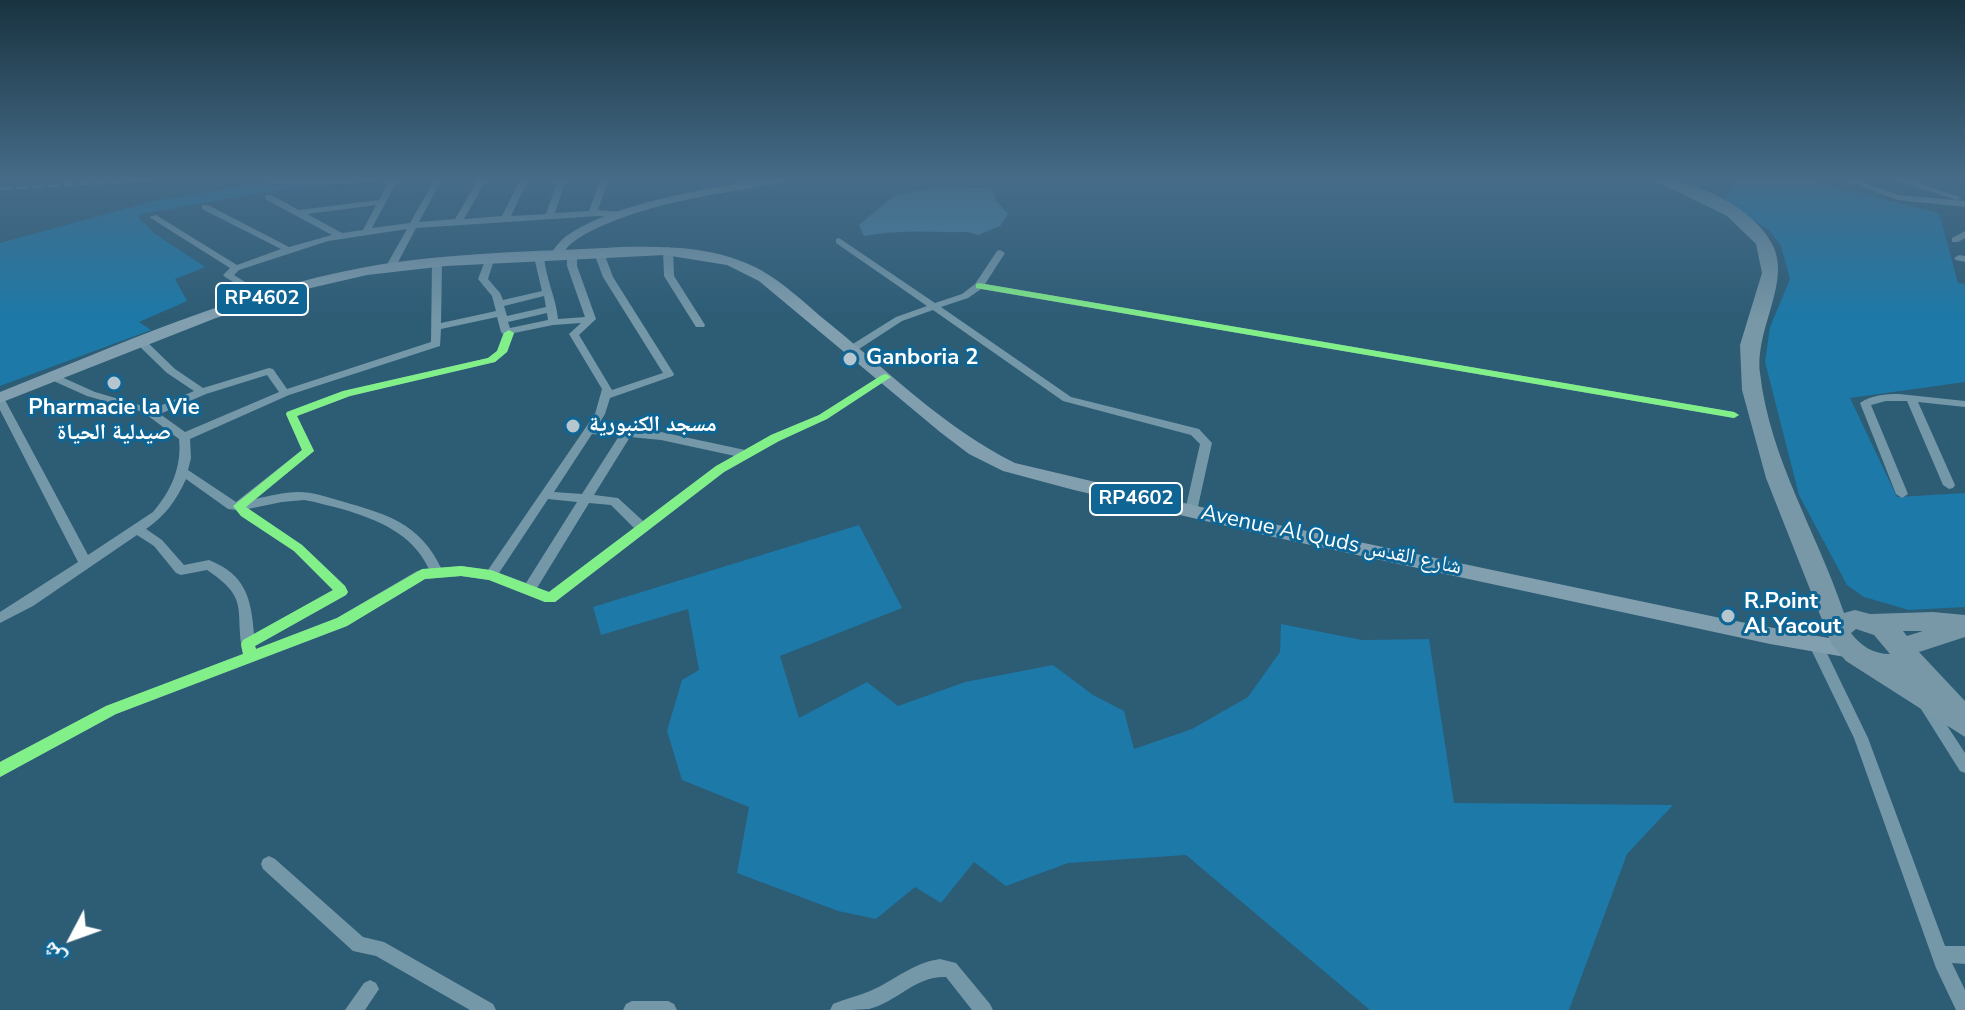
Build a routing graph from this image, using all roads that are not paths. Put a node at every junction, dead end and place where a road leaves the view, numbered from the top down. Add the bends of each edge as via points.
1 (169, 227) edge
2 (244, 227) edge
3 (324, 227) edge
4 (369, 227) edge
5 (403, 227) edge
6 (410, 227) edge
7 (593, 227) edge
8 (1750, 227) edge
9 (366, 232) junction
10 (1965, 234) edge
11 (341, 236) junction
12 (1955, 240) dead end
13 (839, 241) dead end
14 (289, 250) junction
15 (668, 250) junction
16 (599, 253) junction
17 (1000, 253) dead end
18 (555, 256) junction
19 (489, 260) junction
20 (437, 264) junction
21 (236, 268) junction
22 (390, 268) junction
23 (979, 286) junction
24 (253, 291) dead end
25 (548, 292) junction
26 (931, 307) junction
27 (553, 309) junction
28 (500, 312) junction
29 (591, 319) junction
30 (553, 322) junction
31 (700, 325) dead end
32 (438, 327) junction
33 (509, 333) junction
34 (141, 342) junction
35 (852, 349) junction
36 (53, 377) junction
37 (886, 377) junction
38 (202, 392) junction
39 (285, 393) junction
40 (606, 396) junction
41 (1911, 398) junction
42 (0, 399) edge
43 (1964, 406) edge
44 (153, 413) junction
45 (1734, 415) dead end
46 (590, 430) junction
47 (627, 432) junction
48 (184, 437) junction
49 (745, 454) junction
50 (182, 471) junction
51 (1949, 485) dead end
52 (1902, 494) dead end
53 (547, 495) junction
54 (585, 499) junction
55 (239, 506) junction
56 (1191, 511) junction
57 (641, 527) junction
58 (137, 529) junction
59 (85, 562) junction
60 (437, 572) junction
61 (491, 575) junction
62 (529, 589) junction
63 (0, 618) edge
64 (1965, 626) edge
65 (1849, 638) junction
66 (1904, 650) junction
67 (249, 651) junction
68 (1918, 693) junction
69 (1965, 724) edge
70 (1965, 766) edge
71 (0, 770) edge
72 (269, 864) dead end
73 (1941, 954) junction
74 (1965, 955) edge
75 (370, 989) dead end
76 (1965, 1009) edge
77 (355, 1010) edge
78 (487, 1010) edge
79 (632, 1010) edge
80 (668, 1010) edge
81 (839, 1010) edge
82 (984, 1010) edge

1 - 21 street
2 - 14 street
3 - 11 street
4 - 9 street
5 - 9 street
6 - 22 street
7 - 18 main road via 565,239
8 - 65 highway via 1770,258 1772,277 1748,345 1750,376 1783,497
9 - 11 street
10 - 12 street
11 - 14 street
13 - 26 street
14 - 21 street
15 - 16 main road, Avenue Al Quds شارع القدس / RP4602
15 - 31 street via 669,276
15 - 35 main road, Avenue Al Quds شارع القدس / RP4602 via 733,262 751,271
16 - 18 main road, Avenue Al Quds شارع القدس / RP4602
16 - 40 street via 608,277 669,374
17 - 23 street
18 - 19 main road, Avenue Al Quds شارع القدس / RP4602
18 - 25 street via 540,271
18 - 29 street via 572,266
19 - 20 main road, Avenue Al Quds شارع القدس / RP4602
19 - 28 street via 483,279 497,295
20 - 22 main road, Avenue Al Quds شارع القدس / RP4602
20 - 32 street
21 - 24 street via 228,275
22 - 34 main road, Avenue Al Quds شارع القدس / RP4602 via 288,290
23 - 26 street
23 - 45 street
25 - 27 street
25 - 28 street
26 - 35 street via 899,319
26 - 56 street via 1067,399 1195,432 1206,443
27 - 28 street
27 - 30 street
28 - 32 street
28 - 33 street
29 - 30 street
29 - 40 street via 574,336 607,389
30 - 33 street
32 - 39 street via 435,344
33 - 55 street via 502,352 491,360 347,393 293,412 308,451
34 - 36 main road, Avenue Al Quds شارع القدس / RP4602
34 - 38 street
35 - 37 main road, Avenue Al Quds شارع القدس / RP4602
36 - 42 main road, Avenue Al Quds شارع القدس / RP4602
36 - 44 street
37 - 49 street via 823,417
37 - 56 main road, Avenue Al Quds شارع القدس / RP4602 via 975,450 1009,467
38 - 39 street via 269,371
38 - 44 street
39 - 48 street
40 - 46 street
41 - 43 street
41 - 51 street
41 - 52 street via 1869,400 1864,405
42 - 59 street
44 - 48 street
46 - 47 street
46 - 53 street
47 - 49 street
47 - 54 street
48 - 50 street
49 - 57 street
50 - 55 street
50 - 58 street via 164,508
53 - 54 street
53 - 61 street
54 - 57 street via 614,501
54 - 62 street
55 - 60 street via 297,496 379,515 419,541
55 - 67 street via 298,548 341,591
56 - 65 main road, Avenue Al Quds شارع القدس / RP4602 via 1792,640
57 - 62 street via 551,597
58 - 59 street
58 - 67 street via 158,543 181,570 209,565 243,593
59 - 63 street
60 - 61 street
60 - 67 street via 410,579 342,622
61 - 62 street
64 - 65 highway, Avenue Al Quds شارع القدس / RP4602 via 1933,621
64 - 66 highway, Avenue Al Quds شارع القدس / RP4602
65 - 66 highway, RP4602 via 1889,632
65 - 66 highway, RP4602 via 1895,664
65 - 68 highway
65 - 73 street via 1861,738
66 - 69 highway
67 - 71 street via 111,710
68 - 69 highway
68 - 70 street
72 - 78 street via 359,945 378,948
73 - 74 street
73 - 76 street
75 - 77 street
79 - 80 street
81 - 82 street via 879,997 913,974 941,967 950,969

